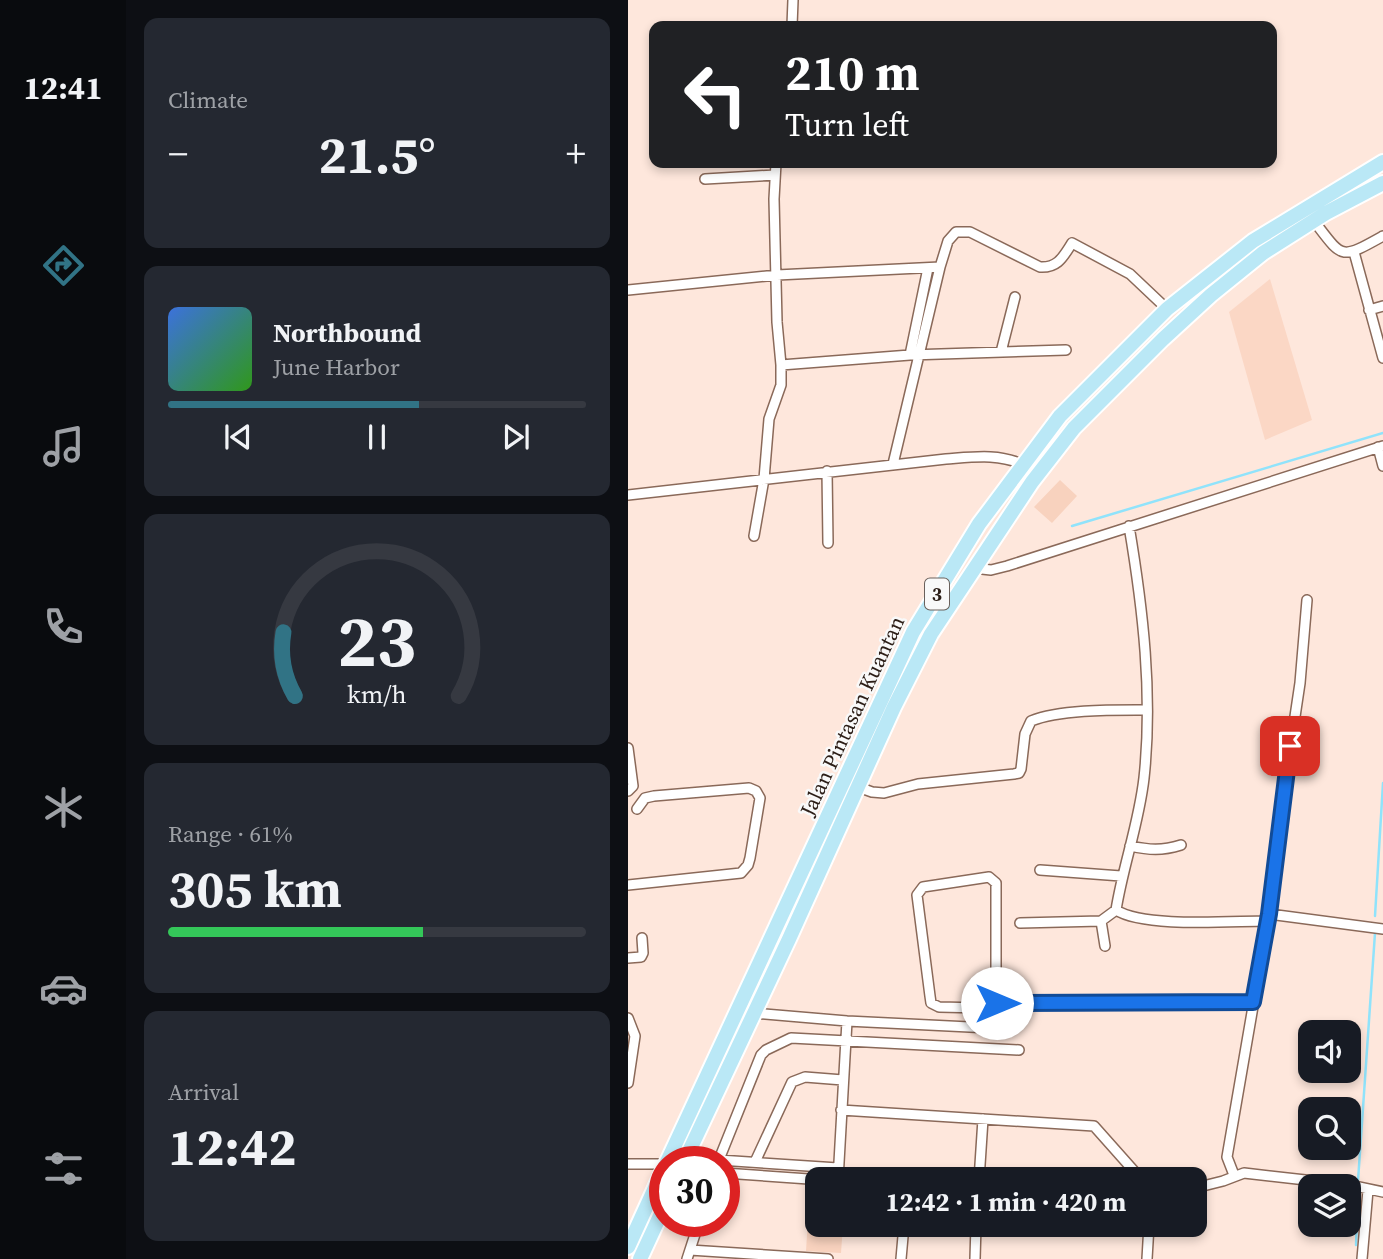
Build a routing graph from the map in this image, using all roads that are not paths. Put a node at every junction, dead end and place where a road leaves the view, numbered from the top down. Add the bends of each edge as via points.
1 (793, 0) edge
2 (792, 21) edge
3 (1383, 162) edge
4 (776, 168) edge
5 (775, 174) junction
6 (705, 179) dead end
7 (1383, 183) edge
8 (1314, 220) junction
9 (1383, 236) edge
10 (1354, 252) junction
11 (941, 267) junction
12 (928, 268) junction
13 (777, 275) junction
14 (628, 290) edge
15 (1015, 297) dead end
16 (1383, 306) edge
17 (1167, 309) junction
18 (1369, 310) junction
19 (1066, 350) dead end
20 (1001, 352) junction
21 (914, 355) junction
22 (1383, 358) edge
23 (781, 365) junction
24 (1380, 447) edge
25 (893, 464) junction
26 (1024, 465) junction
27 (1383, 466) edge
28 (827, 471) junction
29 (764, 479) junction
30 (628, 495) edge
31 (1129, 526) junction
32 (754, 536) dead end
33 (828, 542) dead end
34 (973, 568) junction
35 (1307, 600) dead end
36 (1147, 710) junction
37 (628, 748) edge
38 (858, 787) junction
39 (628, 791) edge
40 (637, 809) dead end
41 (1181, 845) dead end
42 (1130, 846) junction
43 (1040, 870) dead end
44 (1121, 876) junction
45 (628, 885) edge
46 (1116, 910) junction
47 (1268, 918) junction
48 (1101, 921) junction
49 (1020, 923) dead end
50 (1383, 929) edge
51 (641, 938) dead end
52 (1105, 946) dead end
53 (628, 958) edge
54 (1253, 1002) junction
55 (997, 1003) junction
56 (939, 1007) junction
57 (753, 1013) junction
58 (628, 1018) edge
59 (847, 1021) junction
60 (936, 1026) junction
61 (990, 1028) dead end
62 (845, 1041) junction
63 (1019, 1050) dead end
64 (843, 1080) junction
65 (628, 1083) edge
66 (841, 1110) junction
67 (983, 1119) junction
68 (673, 1146) edge
69 (691, 1146) edge
70 (725, 1146) edge
71 (740, 1162) edge
72 (755, 1162) junction
73 (628, 1164) edge
74 (649, 1164) edge
75 (824, 1167) edge
76 (838, 1167) edge
77 (980, 1167) edge
78 (1130, 1167) edge
79 (740, 1174) edge
80 (1234, 1175) junction
81 (805, 1179) edge
82 (1207, 1185) edge
83 (1368, 1190) junction
84 (1383, 1192) edge
85 (649, 1200) edge
86 (650, 1237) edge
87 (694, 1237) edge
88 (903, 1237) edge
89 (976, 1237) edge
90 (1148, 1237) edge
91 (628, 1247) edge
92 (688, 1255) edge
93 (727, 1256) edge
94 (640, 1259) edge
95 (813, 1259) edge
96 (828, 1259) edge
97 (901, 1259) edge
98 (975, 1259) edge
99 (1147, 1259) edge
100 (1362, 1259) edge

1 - 2 street
3 - 17 highway, Jalan Pintasan Kuantan / 3 via 1253,241
4 - 5 street
5 - 6 street
5 - 13 street
7 - 8 highway, Jalan Pintasan Kuantan / 3
8 - 10 street via 1336,250
8 - 34 highway, Jalan Pintasan Kuantan / 3 via 1211,295 1074,428
9 - 10 street
10 - 18 street
11 - 12 street
11 - 17 street via 948,241 956,232 970,232 1040,267 1059,263 1072,243 1130,274
11 - 21 street
12 - 13 street
12 - 21 street
13 - 14 street
13 - 23 street
15 - 20 street
16 - 18 street
17 - 26 highway, Jalan Pintasan Kuantan / 3 via 1060,416
18 - 22 street
19 - 20 street
20 - 21 street
21 - 23 street
21 - 25 street
23 - 29 street via 779,395 768,425
24 - 27 street
24 - 31 street
25 - 26 street via 993,456
25 - 28 street
26 - 68 highway, Jalan Pintasan Kuantan / 3 via 979,524 913,632
28 - 29 street
28 - 33 street
29 - 30 street
29 - 32 street
31 - 34 street via 1007,566
31 - 36 street
34 - 38 highway, Jalan Pintasan Kuantan / 3 via 931,634
35 - 47 street
36 - 38 street via 1099,711 1031,721 1019,773 918,784 884,793
36 - 42 street via 1144,779
37 - 39 street via 633,786
38 - 57 highway, Jalan Pintasan Kuantan / 3
40 - 45 street via 645,799 708,791 749,788 760,798 750,858 741,873
41 - 42 street via 1166,850
42 - 44 street
43 - 44 street
44 - 46 street
46 - 47 street via 1127,917 1153,921
46 - 48 street
47 - 50 street
47 - 54 street
48 - 49 street
48 - 52 street
51 - 53 street via 641,957
54 - 55 street
54 - 80 street via 1227,1157
55 - 56 street via 982,1008
55 - 56 street via 996,883 989,877 923,887 917,895 931,1003
56 - 60 street
57 - 59 street
57 - 69 highway, Jalan Pintasan Kuantan / 3
58 - 65 street via 635,1036
59 - 60 street
59 - 62 street
60 - 61 street
62 - 63 street
62 - 64 street
62 - 70 street via 798,1037 766,1050
64 - 66 street
64 - 72 street via 805,1077 792,1082
66 - 67 street
66 - 76 street
67 - 77 street
67 - 78 street via 1094,1126
71 - 72 street
72 - 75 street
73 - 74 street
79 - 81 street
80 - 82 street
80 - 83 street via 1269,1175
83 - 84 street
83 - 100 street
85 - 91 highway, Jalan Pintasan Kuantan / 3
86 - 94 highway
87 - 92 street
88 - 97 street
89 - 98 street
90 - 99 street
92 - 93 street
93 - 95 street
95 - 96 street

